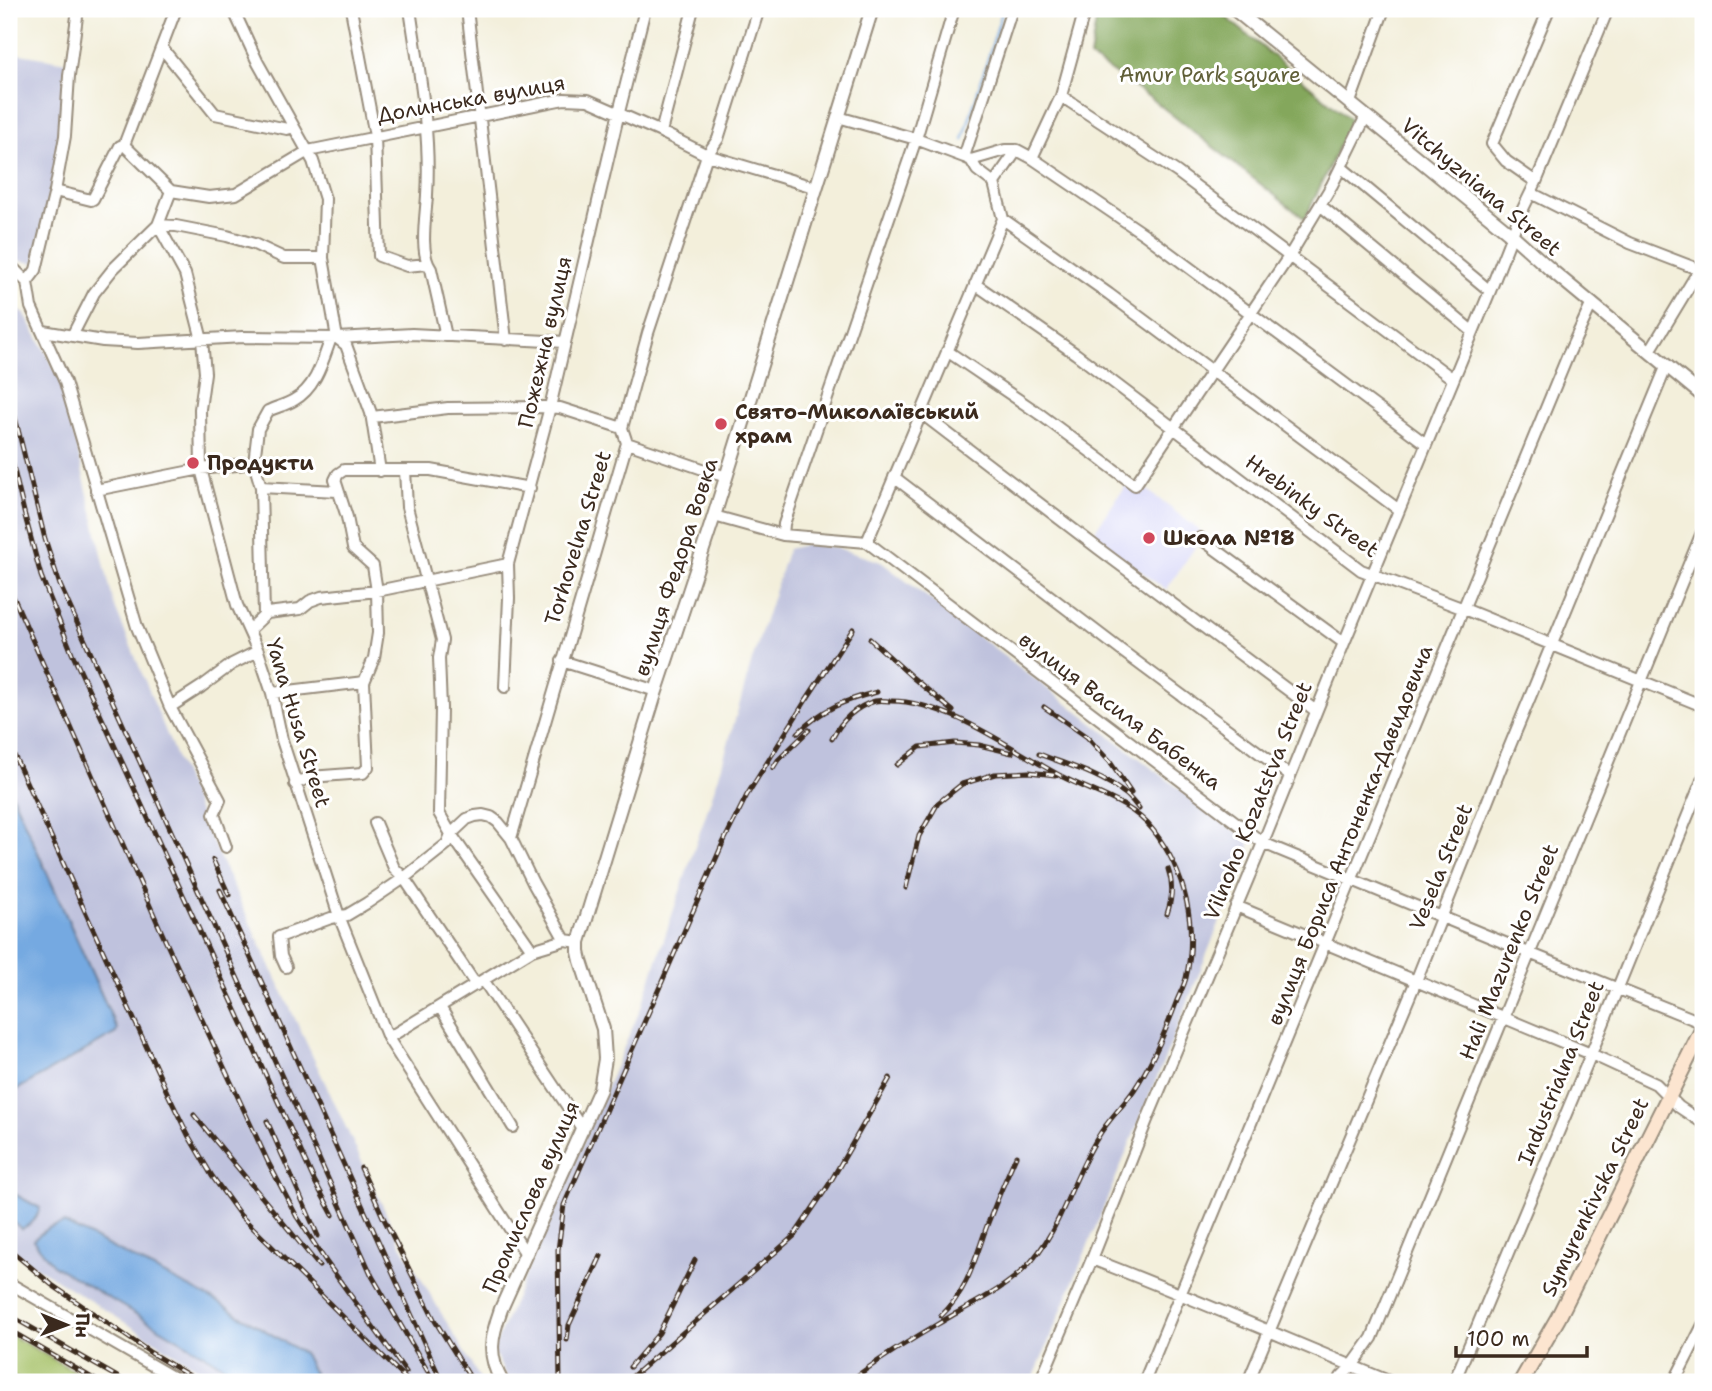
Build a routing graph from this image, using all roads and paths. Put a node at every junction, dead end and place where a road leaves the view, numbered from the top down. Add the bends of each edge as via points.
1 (78, 9) edge
2 (176, 9) edge
3 (233, 9) edge
4 (351, 9) edge
5 (410, 9) edge
6 (467, 9) edge
7 (645, 9) edge
8 (693, 9) edge
9 (760, 9) edge
10 (872, 9) edge
11 (954, 9) edge
12 (1012, 9) edge
13 (1085, 9) edge
14 (1234, 9) edge
15 (1384, 9) edge
16 (1549, 9) edge
17 (1608, 9) edge
18 (162, 48) junction
19 (1061, 96) junction
20 (1350, 102) junction
21 (619, 112) junction
22 (480, 115) junction
23 (1366, 116) junction
24 (838, 117) junction
25 (426, 126) junction
26 (294, 127) junction
27 (661, 132) junction
28 (375, 136) junction
29 (916, 139) junction
30 (124, 145) junction
31 (1017, 150) junction
32 (308, 151) junction
33 (707, 155) junction
34 (968, 158) junction
35 (1032, 158) junction
36 (1341, 167) junction
37 (1536, 182) junction
38 (994, 183) junction
39 (817, 188) junction
40 (55, 191) junction
41 (171, 191) junction
42 (1531, 193) junction
43 (1320, 205) junction
44 (1003, 219) junction
45 (158, 225) junction
46 (1512, 235) junction
47 (1290, 255) junction
48 (323, 258) junction
49 (427, 264) junction
50 (9, 266) edge
51 (1701, 271) edge
52 (27, 282) junction
53 (975, 284) junction
54 (1490, 291) junction
55 (1592, 303) junction
56 (1251, 312) junction
57 (43, 331) junction
58 (1472, 331) junction
59 (72, 336) junction
60 (446, 336) junction
61 (334, 338) junction
62 (202, 340) junction
63 (506, 340) junction
64 (565, 342) junction
65 (947, 351) junction
66 (1650, 351) junction
67 (1667, 365) junction
68 (1211, 372) junction
69 (1453, 379) junction
70 (1703, 396) edge
71 (550, 407) junction
72 (921, 413) junction
73 (372, 417) junction
74 (622, 428) junction
75 (1174, 428) junction
76 (627, 443) junction
77 (1426, 444) junction
78 (254, 463) junction
79 (201, 469) junction
80 (405, 470) junction
81 (380, 471) junction
82 (726, 477) junction
83 (894, 477) junction
84 (261, 486) junction
85 (530, 488) junction
86 (96, 489) junction
87 (337, 491) junction
88 (1399, 510) junction
89 (714, 516) junction
90 (1703, 530) edge
91 (783, 535) junction
92 (1200, 538) dead end
93 (867, 542) junction
94 (508, 564) junction
95 (1373, 574) junction
96 (427, 581) junction
97 (377, 591) junction
98 (1464, 609) junction
99 (264, 614) junction
100 (249, 630) junction
101 (1343, 643) junction
102 (1552, 645) junction
103 (258, 651) junction
104 (562, 661) junction
105 (1641, 680) junction
106 (364, 681) junction
107 (505, 687) dead end
108 (656, 691) junction
109 (272, 693) junction
110 (1703, 706) edge
111 (170, 707) junction
112 (1316, 711) junction
113 (1289, 775) junction
114 (1703, 778) edge
115 (295, 784) junction
116 (375, 823) dead end
117 (451, 834) junction
118 (511, 838) junction
119 (1263, 843) junction
120 (226, 847) dead end
121 (404, 878) junction
122 (1353, 879) junction
123 (1236, 906) junction
124 (339, 916) junction
125 (1443, 916) junction
126 (565, 940) junction
127 (579, 942) junction
128 (1326, 943) junction
129 (532, 950) junction
130 (1529, 953) junction
131 (286, 967) dead end
132 (1416, 981) junction
133 (480, 983) junction
134 (1617, 988) junction
135 (440, 1007) junction
136 (1504, 1017) junction
137 (1703, 1026) edge
138 (388, 1038) junction
139 (1591, 1054) junction
140 (605, 1059) joint
141 (1668, 1097) junction
142 (1703, 1123) edge
143 (513, 1127) dead end
144 (583, 1130) junction
145 (526, 1254) junction
146 (1092, 1259) junction
147 (9, 1283) edge
148 (1181, 1294) junction
149 (1703, 1325) edge
150 (1268, 1332) junction
151 (1352, 1366) junction
152 (181, 1382) edge
153 (502, 1382) edge
154 (1040, 1382) edge
155 (1144, 1382) edge
156 (1248, 1382) edge
157 (1339, 1382) edge
158 (1391, 1382) edge
159 (1454, 1382) edge
160 (1521, 1382) edge
161 (1674, 1382) edge

1 - 40 street
2 - 18 street
3 - 26 street
4 - 28 street
5 - 25 street
6 - 22 street
7 - 21 street, Пожежна вулиця
8 - 27 street
9 - 33 street, Torhovelna Street via 718,139
10 - 24 street, вулиця Федора Вовка
11 - 29 street
12 - 34 street
13 - 19 street
14 - 20 street, Vitchyzniana Street
15 - 20 street
16 - 37 street via 1492,144 1506,161
17 - 37 street, Vilnoho Kozatstva Street
18 - 26 street via 215,114
18 - 30 street
19 - 35 street
19 - 47 street via 1177,172
20 - 23 street, Vitchyzniana Street
21 - 22 street, Долинська вулиця via 588,100 564,99
21 - 27 street, Долинська вулиця
21 - 64 street, Пожежна вулиця
22 - 25 street, Долинська вулиця
22 - 63 street
23 - 36 street
23 - 46 street, Vitchyzniana Street
24 - 29 street
24 - 39 street, вулиця Федора Вовка
25 - 28 street, Долинська вулиця
25 - 49 street
26 - 32 street
27 - 33 street, Долинська вулиця
28 - 32 street, Долинська вулиця
28 - 49 street via 379,256 407,266
29 - 34 street
29 - 91 street
30 - 40 street via 90,200
30 - 41 street
31 - 34 street
31 - 35 street
31 - 38 street
32 - 41 street, Долинська вулиця via 236,194 209,197
32 - 48 street via 325,199
33 - 39 street, Долинська вулиця
33 - 74 street, Torhovelna Street
34 - 38 street
35 - 56 street
36 - 43 street
36 - 54 street
37 - 42 street, Vilnoho Kozatstva Street
38 - 44 street
39 - 82 street, вулиця Федора Вовка
40 - 52 street via 36,270
41 - 45 street
42 - 46 street, Vilnoho Kozatstva Street
42 - 51 street via 1630,243
43 - 47 street
43 - 58 street
44 - 53 street
44 - 68 street
45 - 48 street via 227,236 284,258
45 - 59 street via 94,293
45 - 62 street, Yana Husa Street via 184,274
46 - 54 street, Vilnoho Kozatstva Street
46 - 55 street, Vitchyzniana Street
47 - 56 street
47 - 69 street
48 - 61 street
49 - 60 street
50 - 52 street
51 - 66 street
52 - 57 street via 31,307
53 - 65 street
53 - 75 street, Hrebinky Street
54 - 58 street, Vilnoho Kozatstva Street
55 - 66 street, Vitchyzniana Street
55 - 98 street, вулиця Бориса Антоненка-Давидовича
56 - 68 street
56 - 77 street
57 - 59 street
57 - 86 street via 65,382
58 - 69 street, Vilnoho Kozatstva Street
59 - 62 street via 138,343
60 - 61 street
60 - 63 street
61 - 62 street
61 - 73 street via 346,345
61 - 78 street via 307,389 296,400 268,411 258,429
62 - 79 street, Yana Husa Street
63 - 64 street
64 - 71 street, Пожежна вулиця
65 - 72 street
65 - 75 street via 1135,485
66 - 67 street, Vitchyzniana Street
67 - 70 street, Vitchyzniana Street
67 - 102 street, Vesela Street
68 - 75 street
68 - 88 street
69 - 77 street, Vilnoho Kozatstva Street
71 - 73 street via 448,408
71 - 74 street
71 - 85 street, Пожежна вулиця
72 - 83 street
72 - 112 street
73 - 81 street
74 - 76 street, Torhovelna Street
75 - 95 street, Hrebinky Street via 1361,570
76 - 82 street
76 - 104 street, Torhovelna Street
77 - 88 street, Vilnoho Kozatstva Street
78 - 79 street
78 - 84 street
79 - 86 street
79 - 100 street, Yana Husa Street via 237,605
80 - 81 street
80 - 85 street via 431,470
80 - 96 street via 407,507
81 - 87 street via 341,472 335,480
82 - 89 street, вулиця Федора Вовка
83 - 93 street
83 - 113 street
84 - 87 street
84 - 99 street
85 - 94 street, Пожежна вулиця
86 - 111 street via 137,627
87 - 97 street via 353,548 373,566
88 - 95 street, Vilnoho Kozatstva Street
89 - 91 street
89 - 108 street, вулиця Федора Вовка
90 - 105 street, Hali Mazurenko Street
91 - 93 street
92 - 101 street
93 - 119 street, вулиця Василя Бабенка
94 - 96 street
94 - 107 street, Пожежна вулиця
95 - 98 street, Hrebinky Street
95 - 101 street, Vilnoho Kozatstva Street
96 - 97 street
96 - 117 street via 442,640 439,813
97 - 99 street via 321,597 300,609
97 - 106 street via 378,633
98 - 102 street, Hrebinky Street
98 - 122 street, вулиця Бориса Антоненка-Давидовича
99 - 100 street
100 - 103 street, Yana Husa Street
101 - 112 street, Vilnoho Kozatstva Street
102 - 105 street, Hrebinky Street
102 - 125 street, Vesela Street
103 - 109 street, Yana Husa Street
103 - 111 street
104 - 108 street
104 - 118 street, Torhovelna Street
105 - 110 street, Hrebinky Street
105 - 130 street, Hali Mazurenko Street
106 - 109 street
106 - 115 street via 369,767 360,773 310,777
108 - 127 street, вулиця Федора Вовка
109 - 115 street, Yana Husa Street
111 - 120 street via 220,800 214,814
112 - 113 street, Vilnoho Kozatstva Street
113 - 119 street, Vilnoho Kozatstva Street
114 - 134 street, Industrialna Street
115 - 124 street, Yana Husa Street
116 - 121 street via 394,868
117 - 118 street via 467,819 483,815 498,822
117 - 121 street via 447,844
117 - 129 street
118 - 126 street
119 - 122 street, вулиця Василя Бабенка
119 - 123 street, Vilnoho Kozatstva Street
121 - 124 street
121 - 133 street
122 - 125 street, вулиця Василя Бабенка
122 - 128 street, вулиця Бориса Антоненка-Давидовича
123 - 128 street
123 - 146 street, Vilnoho Kozatstva Street
124 - 131 street via 279,937
124 - 138 street, Yana Husa Street
125 - 130 street, вулиця Василя Бабенка
125 - 132 street, Vesela Street
126 - 127 street
126 - 129 street
127 - 140 street, вулиця Федора Вовка via 603,1029
128 - 132 street
128 - 148 street, вулиця Бориса Антоненка-Давидовича
129 - 133 street
130 - 134 street, вулиця Василя Бабенка
130 - 136 street, Hali Mazurenko Street
132 - 136 street
132 - 150 street, Vesela Street
133 - 135 street
133 - 144 street
134 - 137 street, вулиця Василя Бабенка
134 - 139 street, Industrialna Street
135 - 138 street
135 - 143 street
136 - 139 street
136 - 151 street, Hali Mazurenko Street via 1372,1338
137 - 141 main road, Symyrenkivska Street
138 - 145 street, Yana Husa Street
139 - 141 street via 1656,1084
139 - 159 street, Industrialna Street
140 - 144 street, Промислова вулиця via 600,1089
141 - 142 street
141 - 160 main road, Symyrenkivska Street via 1558,1318
144 - 145 street, Промислова вулиця
145 - 153 street, Промислова вулиця via 494,1330 491,1350
146 - 148 street
146 - 154 street, Vilnoho Kozatstva Street
147 - 152 street
148 - 150 street
148 - 155 street, вулиця Бориса Антоненка-Давидовича
149 - 161 street
150 - 151 street
150 - 156 street, Vesela Street
151 - 157 street, Hali Mazurenko Street
151 - 158 street

